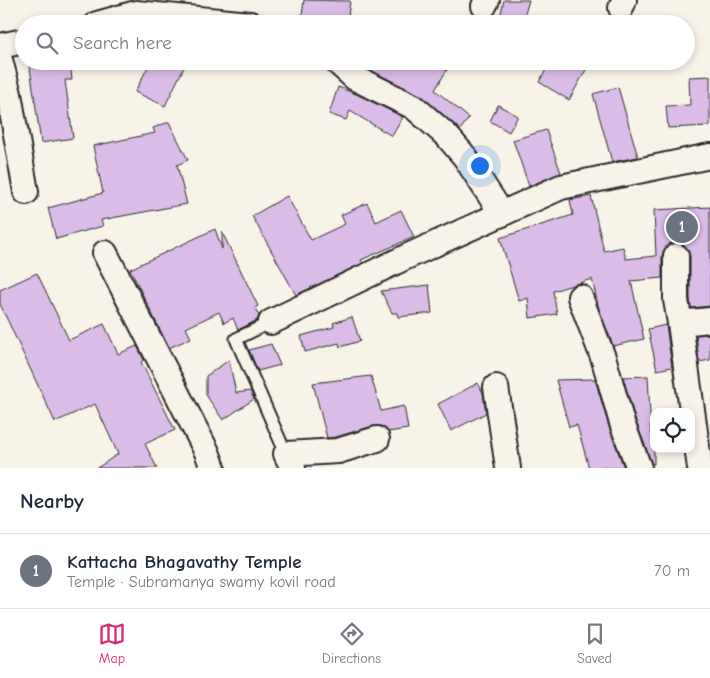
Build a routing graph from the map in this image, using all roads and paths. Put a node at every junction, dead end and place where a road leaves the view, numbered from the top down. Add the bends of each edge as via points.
1 (136, 7) edge
2 (118, 15) edge
3 (188, 15) edge
4 (15, 43) edge
5 (0, 46) edge
6 (0, 60) edge
7 (346, 70) edge
8 (710, 156) edge
9 (26, 192) dead end
10 (502, 214) junction
11 (105, 254) dead end
12 (676, 256) dead end
13 (580, 297) dead end
14 (710, 320) edge
15 (271, 322) joint
16 (680, 323) junction
17 (496, 387) dead end
18 (377, 439) dead end
19 (290, 461) edge
20 (213, 468) edge
21 (508, 468) edge
22 (639, 468) edge
23 (700, 468) edge

1 - 2 street
1 - 3 street
4 - 5 street
6 - 9 street
7 - 10 street via 355,78 414,107 447,136
8 - 10 street via 561,187
10 - 15 street
11 - 20 street
12 - 16 street via 676,300
13 - 22 street
14 - 16 street
15 - 19 lane via 236,339
16 - 23 street
17 - 21 street
18 - 19 street

